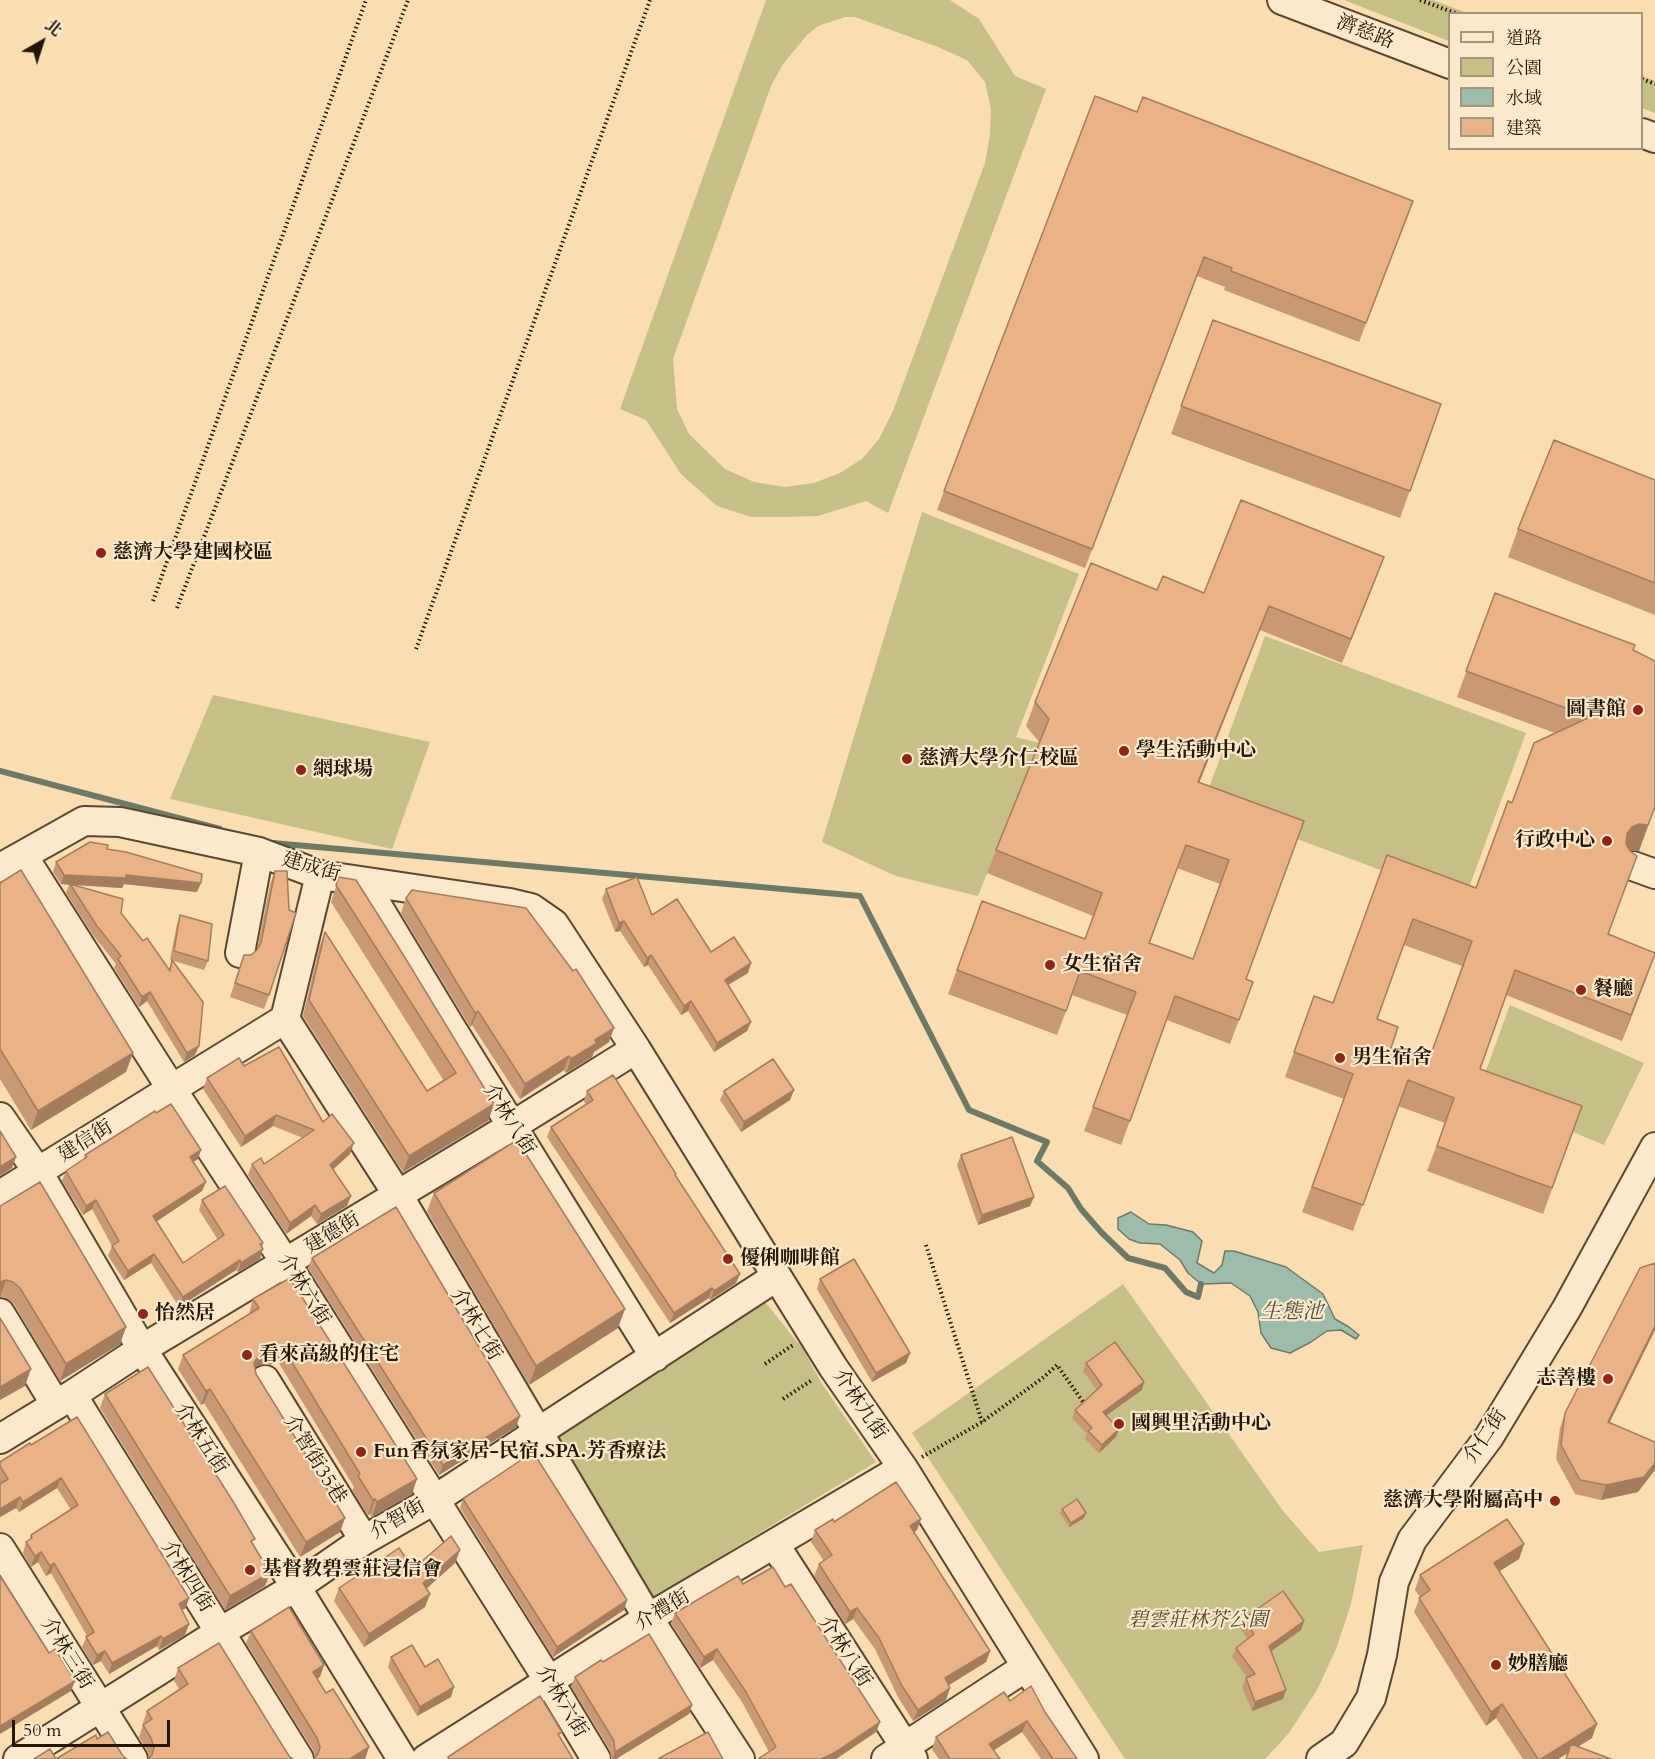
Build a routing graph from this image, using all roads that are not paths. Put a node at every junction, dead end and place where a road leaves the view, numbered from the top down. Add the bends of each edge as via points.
1 (1282, 0) edge
2 (1448, 64) edge
3 (259, 852) junction
4 (11, 862) edge
5 (320, 875) junction
6 (363, 882) junction
7 (240, 953) dead end
8 (285, 1019) junction
9 (636, 1049) junction
10 (171, 1088) junction
11 (0, 1117) edge
12 (512, 1126) junction
13 (1655, 1147) edge
14 (38, 1172) junction
15 (0, 1195) edge
16 (398, 1195) junction
17 (285, 1262) junction
18 (776, 1277) junction
19 (0, 1313) edge
20 (142, 1349) junction
21 (655, 1357) junction
22 (265, 1380) dead end
23 (64, 1400) junction
24 (538, 1431) junction
25 (0, 1439) edge
26 (903, 1468) junction
27 (434, 1500) junction
28 (364, 1540) junction
29 (775, 1545) junction
30 (0, 1548) edge
31 (296, 1587) junction
32 (648, 1618) junction
33 (220, 1632) junction
34 (1026, 1668) junction
35 (549, 1681) junction
36 (100, 1708) junction
37 (902, 1755) edge
38 (18, 1759) edge
39 (133, 1759) edge
40 (299, 1759) edge
41 (402, 1759) edge
42 (426, 1759) edge
43 (596, 1759) edge
44 (740, 1759) edge
45 (1084, 1759) edge
46 (1321, 1759) edge

1 - 2 street, 濟慈路
3 - 4 street, 建成街 via 120,822 84,821
3 - 5 street, 建成街
3 - 7 street
4 - 10 street, 介林六街
5 - 6 street, 建成街
5 - 8 street
6 - 9 street, 建成街 via 531,908 554,924
6 - 12 street, 介林八街
8 - 10 street, 建信街
8 - 16 street, 介林七街
9 - 12 street, 建德街
9 - 18 street, 介林九街
10 - 14 street, 建信街
10 - 17 street, 介林六街
11 - 14 street, 介林五街
12 - 16 street, 建德街
12 - 21 street, 介林八街
13 - 46 street, 介仁街 via 1567,1308 1489,1437 1412,1540 1394,1582 1371,1698 1344,1743
14 - 15 street, 建信街
14 - 20 street, 介林五街
16 - 17 street, 建德街
16 - 24 street, 介林七街
17 - 20 street, 建德街
17 - 27 street, 介林六街
18 - 21 street, 介智街
18 - 26 street, 介林九街
19 - 23 street, 介林四街
20 - 23 street, 建德街
20 - 31 street, 介林五街
21 - 24 street, 介智街
22 - 28 street, 介智街35巷
23 - 25 street, 建德街
23 - 33 street, 介林四街
24 - 27 street, 介智街
24 - 32 street, 介林七街
26 - 29 street, 介禮街
26 - 34 street, 介林九街
27 - 28 street, 介智街
27 - 35 street, 介林六街
28 - 31 street, 介智街
29 - 32 street, 介禮街
29 - 37 street, 介林八街
30 - 36 street, 介林三街
31 - 33 street, 介智街
31 - 41 street, 介林五街
32 - 35 street, 介禮街
32 - 44 street, 介林七街
33 - 36 street, 介智街
33 - 40 street, 介林四街
34 - 37 street
34 - 45 street, 介林九街
35 - 42 street, 介禮街
35 - 43 street, 介林六街
36 - 38 street, 介智街
36 - 39 street, 介林三街

